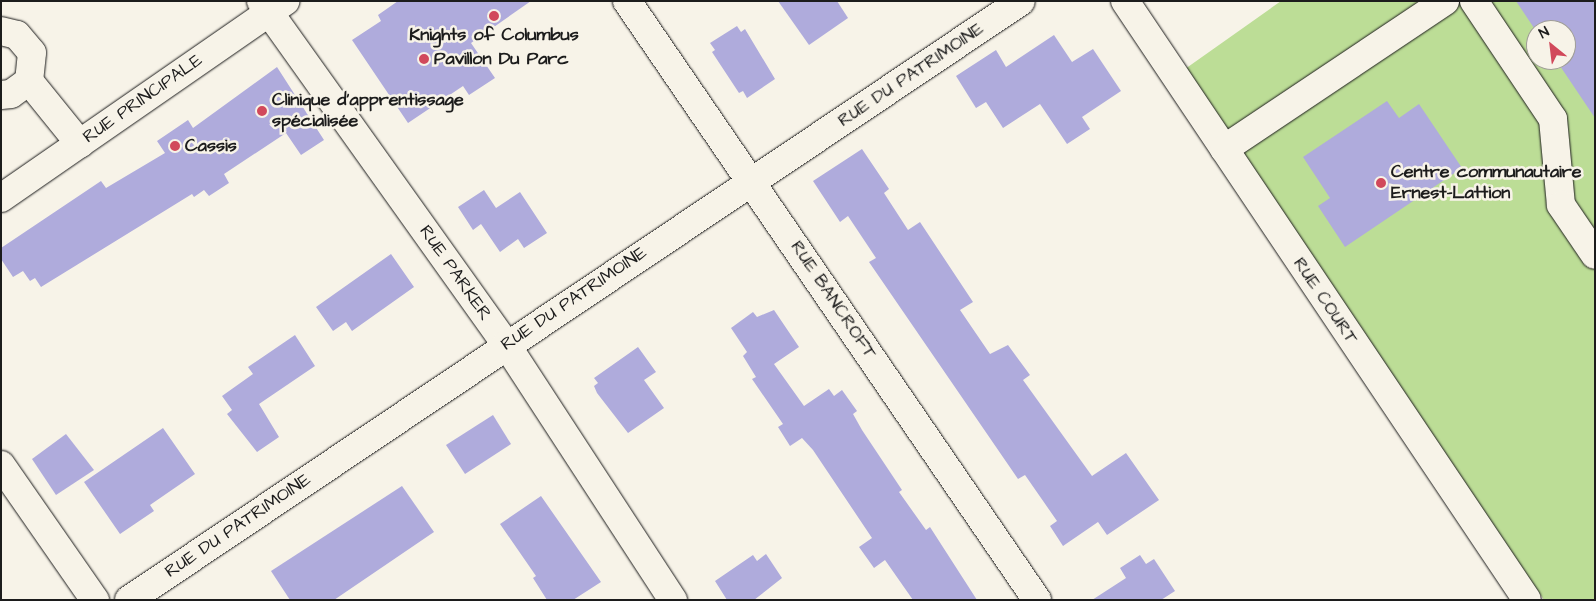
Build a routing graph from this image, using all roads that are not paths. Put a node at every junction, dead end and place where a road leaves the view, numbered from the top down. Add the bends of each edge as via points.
1 (627, 1) edge
2 (1021, 1) edge
3 (1126, 1) edge
4 (1445, 1) edge
5 (1474, 1) edge
6 (272, 5) edge
7 (1, 31) edge
8 (29, 81) junction
9 (1, 95) edge
10 (80, 144) junction
11 (1224, 149) junction
12 (752, 181) junction
13 (1, 198) edge
14 (1595, 254) edge
15 (506, 344) junction
16 (1, 465) edge
17 (95, 600) edge
18 (128, 600) edge
19 (673, 600) edge
20 (1038, 600) edge
21 (1527, 600) edge

1 - 12 street, RUE BANCROFT
2 - 12 street, RUE DU PATRIMOINE
3 - 11 street, RUE COURT
4 - 11 street
5 - 14 street via 1553,119 1562,205
6 - 10 street, RUE PRINCIPALE
6 - 15 street, RUE PARKER
7 - 8 street via 17,34 32,53
8 - 9 street via 12,94
8 - 10 street
10 - 13 street, RUE PRINCIPALE
11 - 21 street, RUE COURT
12 - 15 street, RUE DU PATRIMOINE
12 - 20 street, RUE BANCROFT
15 - 18 street, RUE DU PATRIMOINE
15 - 19 street, RUE PARKER
16 - 17 street

